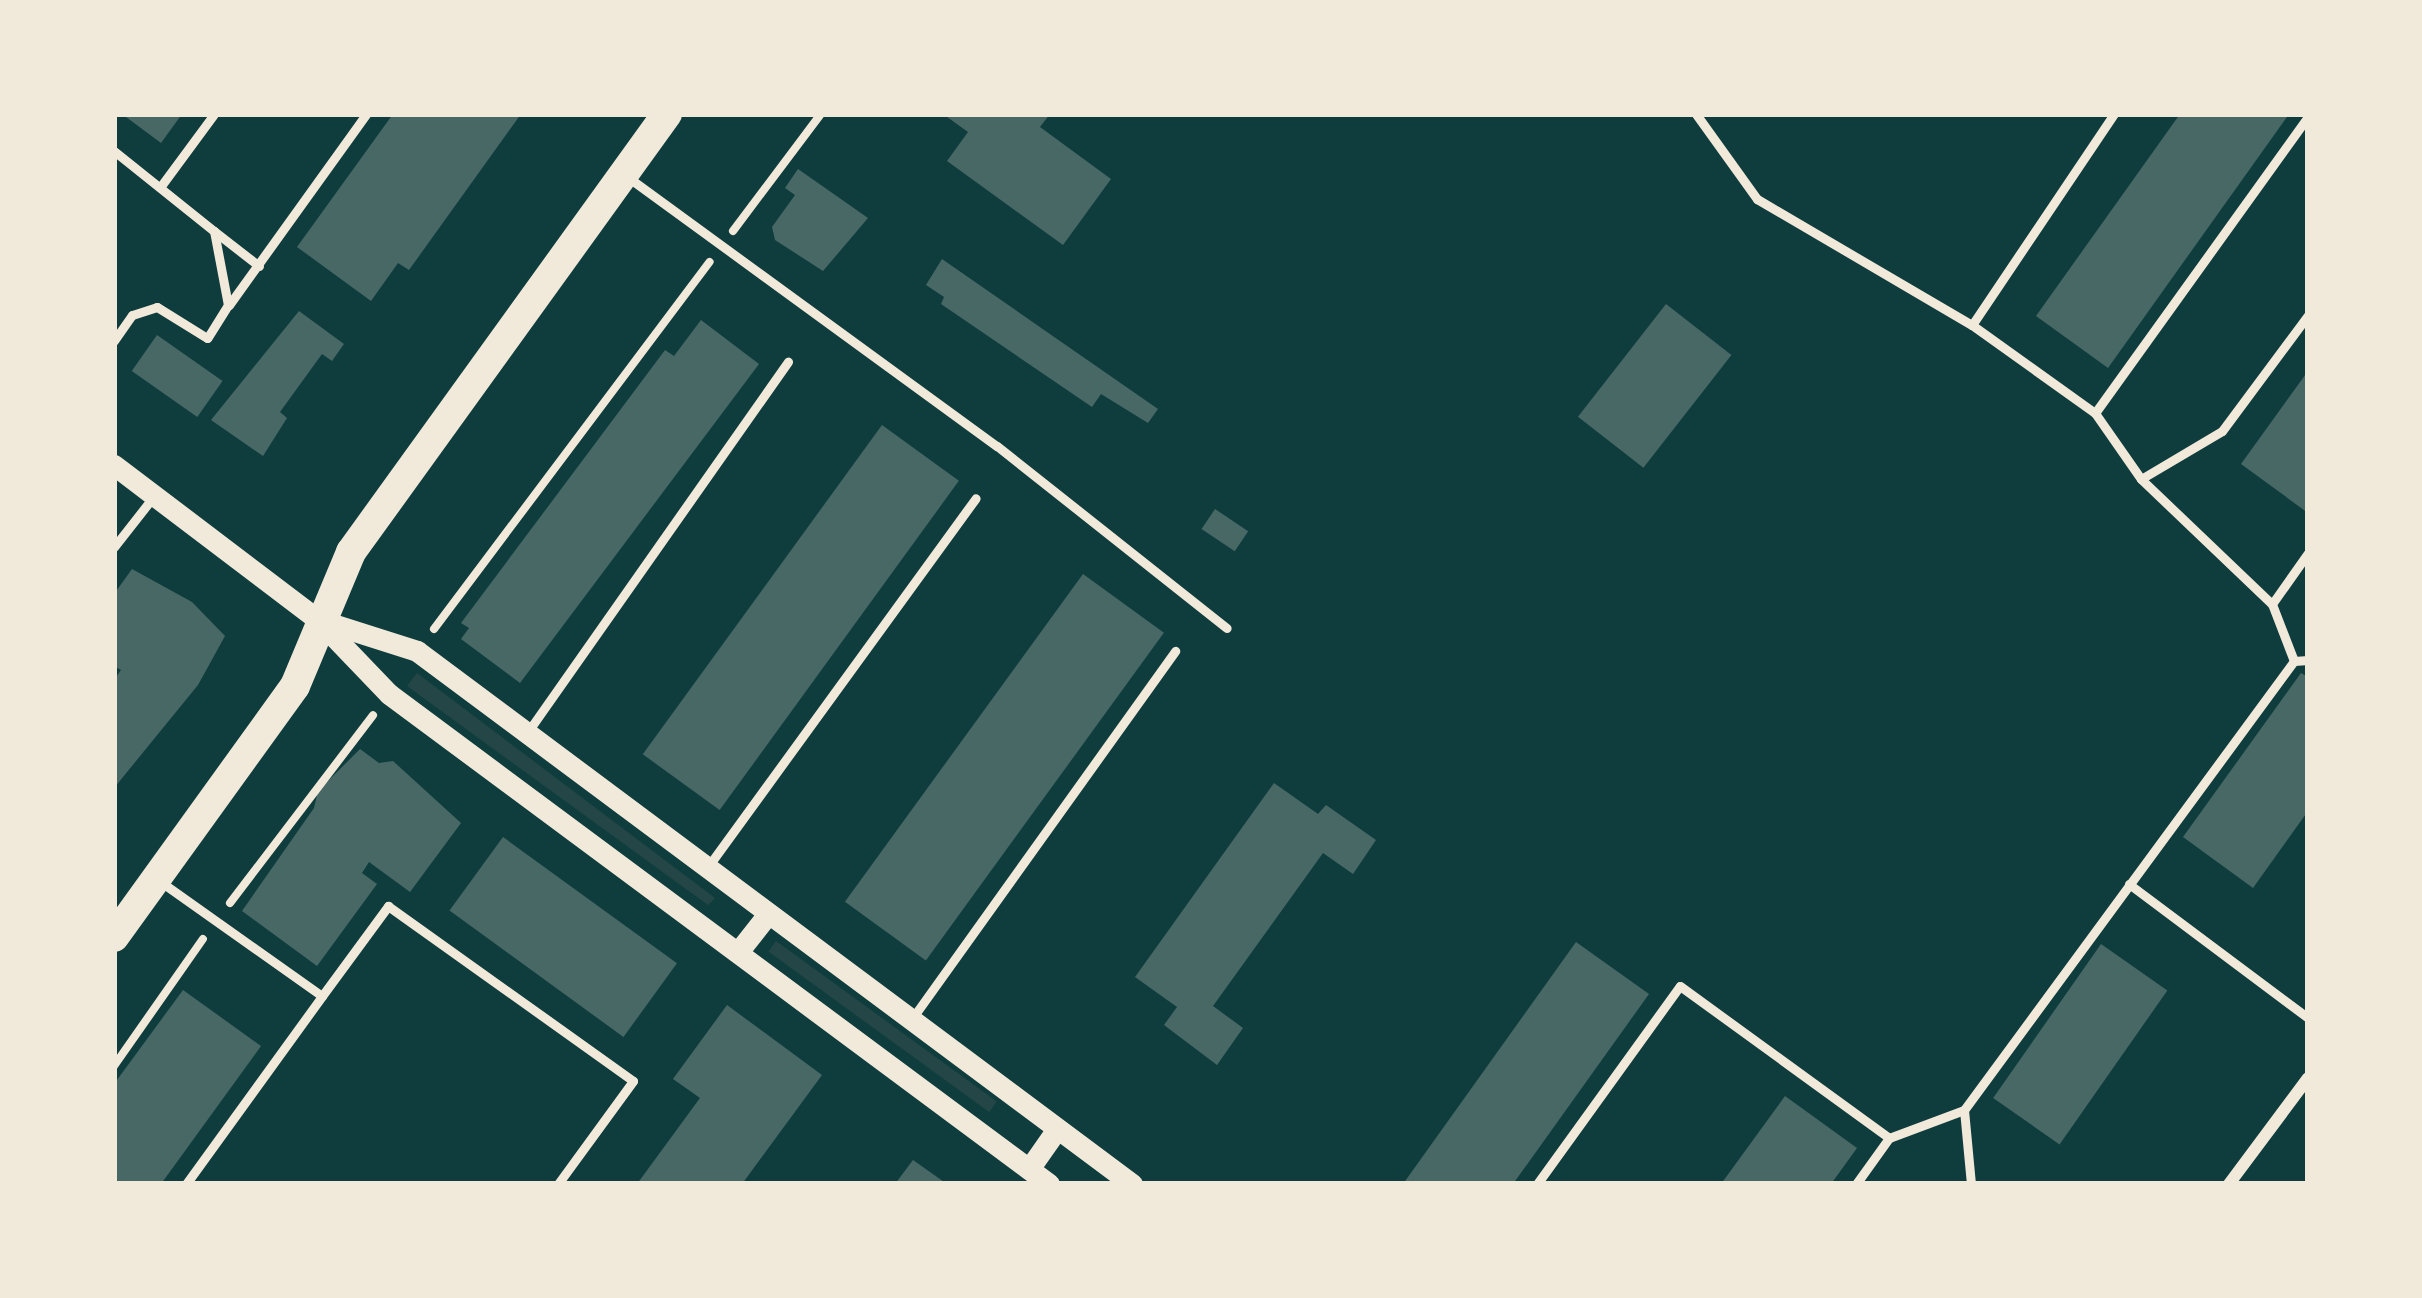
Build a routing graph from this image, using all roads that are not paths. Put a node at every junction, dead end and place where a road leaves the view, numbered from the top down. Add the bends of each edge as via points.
1 (214, 114) edge
2 (365, 114) edge
3 (667, 114) edge
4 (1696, 114) edge
5 (2114, 114) edge
6 (2308, 117) edge
7 (114, 151) edge
8 (624, 175) junction
9 (161, 186) junction
10 (214, 232) junction
11 (259, 266) junction
12 (228, 305) junction
13 (2308, 315) edge
14 (1972, 325) junction
15 (114, 341) edge
16 (788, 361) dead end
17 (2096, 413) junction
18 (114, 466) edge
19 (2141, 479) junction
20 (154, 496) junction
21 (976, 498) dead end
22 (114, 547) edge
23 (2308, 554) edge
24 (2272, 604) junction
25 (317, 619) junction
26 (1226, 628) dead end
27 (1175, 651) dead end
28 (2308, 660) edge
29 (2294, 661) junction
30 (527, 734) junction
31 (707, 868) junction
32 (157, 879) junction
33 (2129, 884) junction
34 (768, 914) junction
35 (114, 937) edge
36 (738, 952) junction
37 (322, 996) junction
38 (2308, 1018) edge
39 (911, 1020) junction
40 (2308, 1078) edge
41 (1964, 1110) junction
42 (1057, 1129) junction
43 (1888, 1138) junction
44 (1030, 1169) junction
45 (186, 1184) edge
46 (558, 1184) edge
47 (1049, 1184) edge
48 (1132, 1184) edge
49 (1537, 1184) edge
50 (1856, 1184) edge
51 (1971, 1184) edge
52 (2229, 1184) edge

1 - 9 lane
2 - 11 lane
3 - 8 main road
4 - 14 lane via 1757,199
5 - 14 lane
6 - 17 lane
7 - 9 lane
8 - 25 main road via 360,540
8 - 26 lane via 998,446
9 - 10 lane
10 - 11 lane
10 - 12 lane
11 - 12 lane
12 - 15 lane via 207,338 157,307 132,315
13 - 19 lane via 2222,431
14 - 17 lane
16 - 30 lane
17 - 19 lane
18 - 20 street
19 - 24 lane
20 - 22 lane
20 - 25 street
21 - 31 lane
23 - 24 lane
24 - 29 lane
25 - 30 street via 417,651
25 - 32 main road via 295,686
25 - 36 street via 389,694
27 - 39 lane
28 - 29 lane
29 - 33 lane
30 - 31 street
31 - 34 street
32 - 35 main road
32 - 37 lane
33 - 38 lane
33 - 41 lane
34 - 36 street
34 - 39 street
36 - 44 street
37 - 45 lane
37 - 46 lane via 388,906 633,1081
39 - 42 street
40 - 52 street
41 - 43 lane
41 - 51 lane
42 - 44 street
42 - 48 street
43 - 49 lane via 1680,986
43 - 50 lane
44 - 47 street

